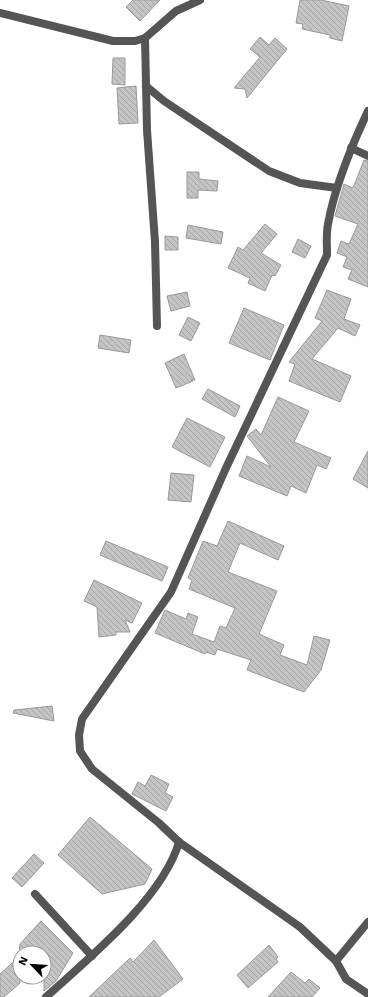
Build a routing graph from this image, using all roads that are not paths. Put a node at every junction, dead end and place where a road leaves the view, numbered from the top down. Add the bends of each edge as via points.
1 (200, 0) edge
2 (0, 13) edge
3 (145, 38) junction
4 (146, 86) junction
5 (368, 111) edge
6 (351, 148) junction
7 (368, 156) edge
8 (337, 188) junction
9 (157, 326) dead end
10 (179, 842) junction
11 (35, 894) dead end
12 (368, 922) edge
13 (92, 956) junction
14 (336, 961) junction
15 (368, 994) edge
16 (46, 997) edge

1 - 3 street via 176,11
2 - 3 street via 113,41 136,41
3 - 4 street
4 - 8 street via 164,101 269,171 300,183
4 - 9 street
5 - 6 street
6 - 7 street
6 - 8 street
8 - 10 street via 328,225 327,255 226,468 171,592 82,719 80,751 92,769 160,823
10 - 13 street via 169,870 148,899
10 - 14 street via 300,927
11 - 13 street
12 - 14 street
13 - 16 street
14 - 15 street via 346,979

